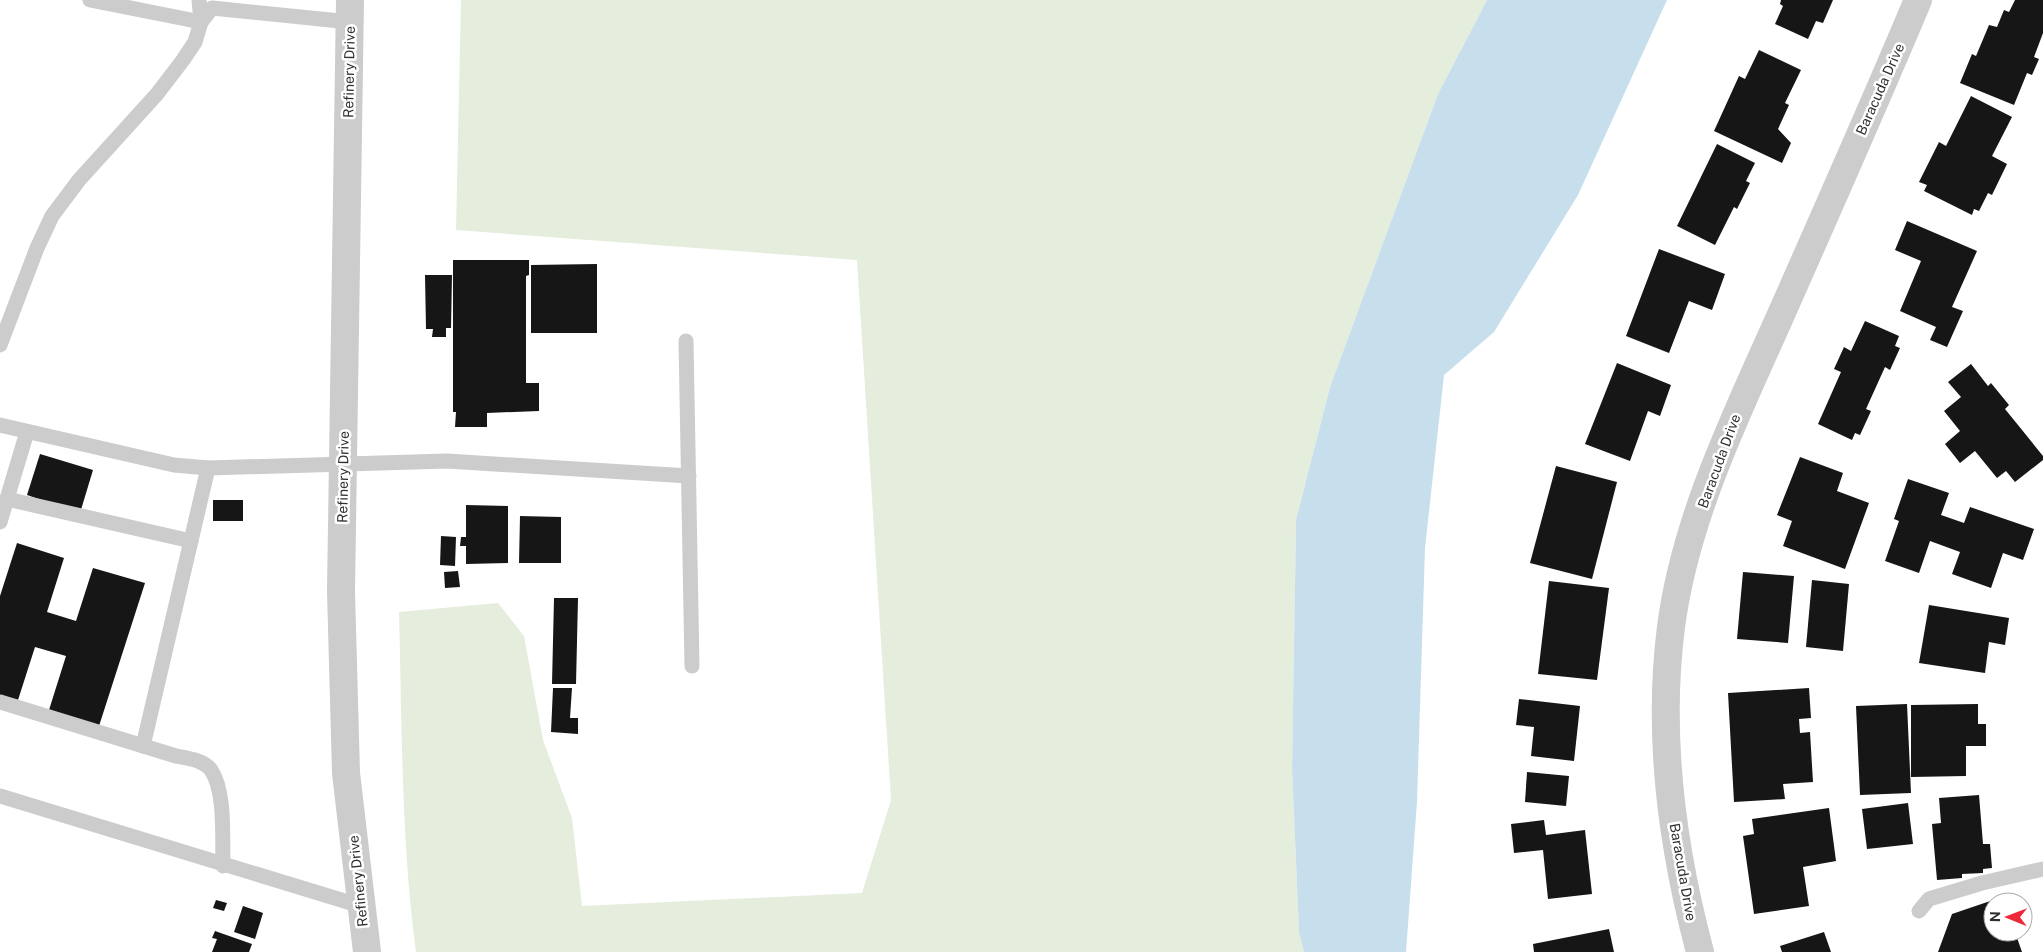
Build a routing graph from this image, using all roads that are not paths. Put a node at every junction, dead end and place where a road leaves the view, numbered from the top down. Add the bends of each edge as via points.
1 (90, 0) edge
2 (199, 0) edge
3 (1918, 0) edge
4 (350, 11) edge
5 (201, 22) junction
6 (686, 340) dead end
7 (0, 345) edge
8 (0, 426) edge
9 (27, 432) junction
10 (343, 466) junction
11 (208, 468) junction
12 (689, 476) junction
13 (7, 499) junction
14 (0, 522) edge
15 (191, 541) junction
16 (692, 666) dead end
17 (0, 702) edge
18 (143, 746) junction
19 (0, 796) edge
20 (223, 866) junction
21 (2043, 869) edge
22 (361, 906) junction
23 (1919, 911) dead end
24 (367, 952) edge
25 (1700, 952) edge

1 - 5 lane
2 - 5 lane
3 - 25 street, Baracuda Drive via 1724,441 1686,555 1671,628 1668,779 1684,889
4 - 5 lane via 212,8
4 - 10 street, Refinery Drive
5 - 7 lane via 195,42 157,94 79,180 52,216
6 - 12 lane
8 - 9 lane
9 - 11 lane via 174,465
9 - 13 lane
10 - 11 lane
10 - 12 lane via 447,461
10 - 22 street, Refinery Drive via 341,591 346,773
11 - 15 lane
12 - 16 lane
13 - 14 lane
13 - 15 lane
15 - 18 lane
17 - 18 lane
18 - 20 lane via 196,760 211,769 220,791
19 - 20 lane
20 - 22 lane
21 - 23 lane via 1982,882 1929,899
22 - 24 street, Refinery Drive

